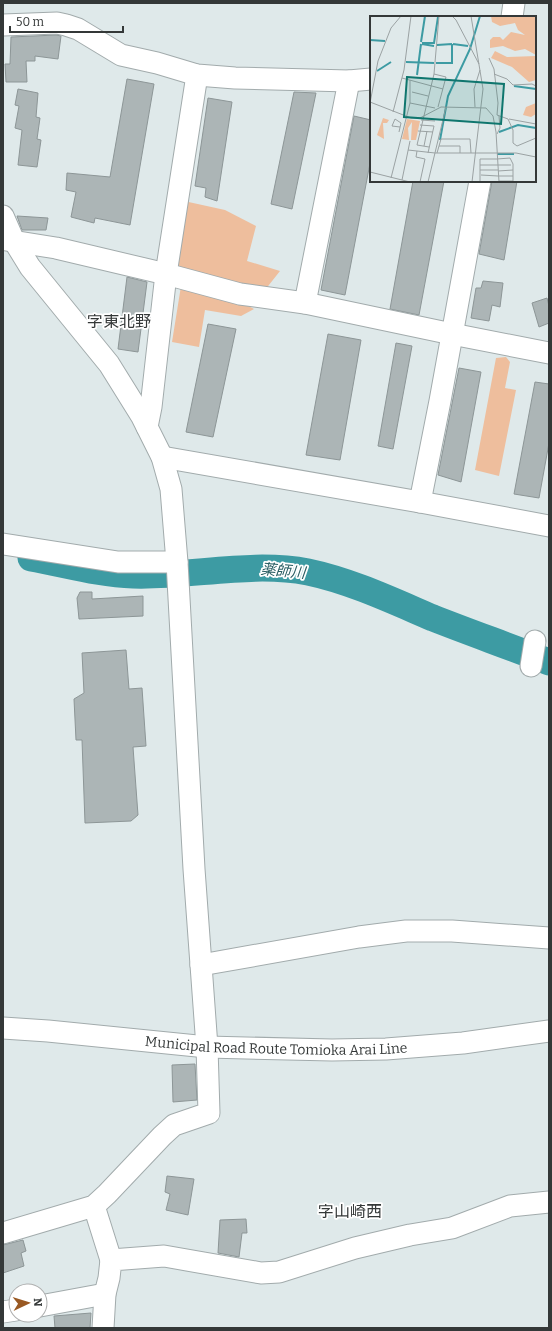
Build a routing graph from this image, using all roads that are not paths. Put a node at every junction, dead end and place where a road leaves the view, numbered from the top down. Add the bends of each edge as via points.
1 (514, 3) edge
2 (512, 16) edge
3 (3, 25) edge
4 (197, 76) junction
5 (370, 79) edge
6 (349, 81) junction
7 (480, 182) edge
8 (3, 216) edge
9 (9, 240) edge
10 (166, 274) junction
11 (305, 303) junction
12 (452, 334) junction
13 (549, 353) edge
14 (147, 427) junction
15 (162, 457) junction
16 (420, 502) junction
17 (549, 526) edge
18 (3, 544) edge
19 (177, 562) junction
20 (535, 641) dead end
21 (531, 666) dead end
22 (549, 938) edge
23 (201, 965) junction
24 (3, 1028) edge
25 (549, 1032) edge
26 (207, 1047) junction
27 (549, 1202) edge
28 (94, 1206) junction
29 (3, 1232) edge
30 (111, 1260) junction
31 (105, 1294) junction
32 (48, 1305) edge
33 (102, 1328) edge

1 - 2 street
3 - 4 street via 66,25 78,29 121,55
4 - 6 street
4 - 10 street
5 - 6 street
6 - 11 street
7 - 12 street
8 - 9 street
9 - 10 street via 56,248
9 - 14 street via 109,364
10 - 11 street via 240,294
10 - 14 street
11 - 12 street
12 - 13 street
12 - 16 street
14 - 15 street
15 - 16 street
15 - 19 street via 171,489
16 - 17 street
18 - 19 street via 118,562
19 - 23 street
20 - 21 street
22 - 23 street via 452,931 406,931
23 - 26 street
24 - 26 street, Municipal Road Route Tomioka Arai Line
25 - 26 street, Municipal Road Route Tomioka Arai Line via 463,1043 386,1049
26 - 28 street via 209,1112 174,1126
27 - 30 street via 510,1206 452,1228 355,1248 279,1272 261,1273 164,1256
28 - 29 street
28 - 30 street
30 - 31 street
31 - 32 street
31 - 33 street

